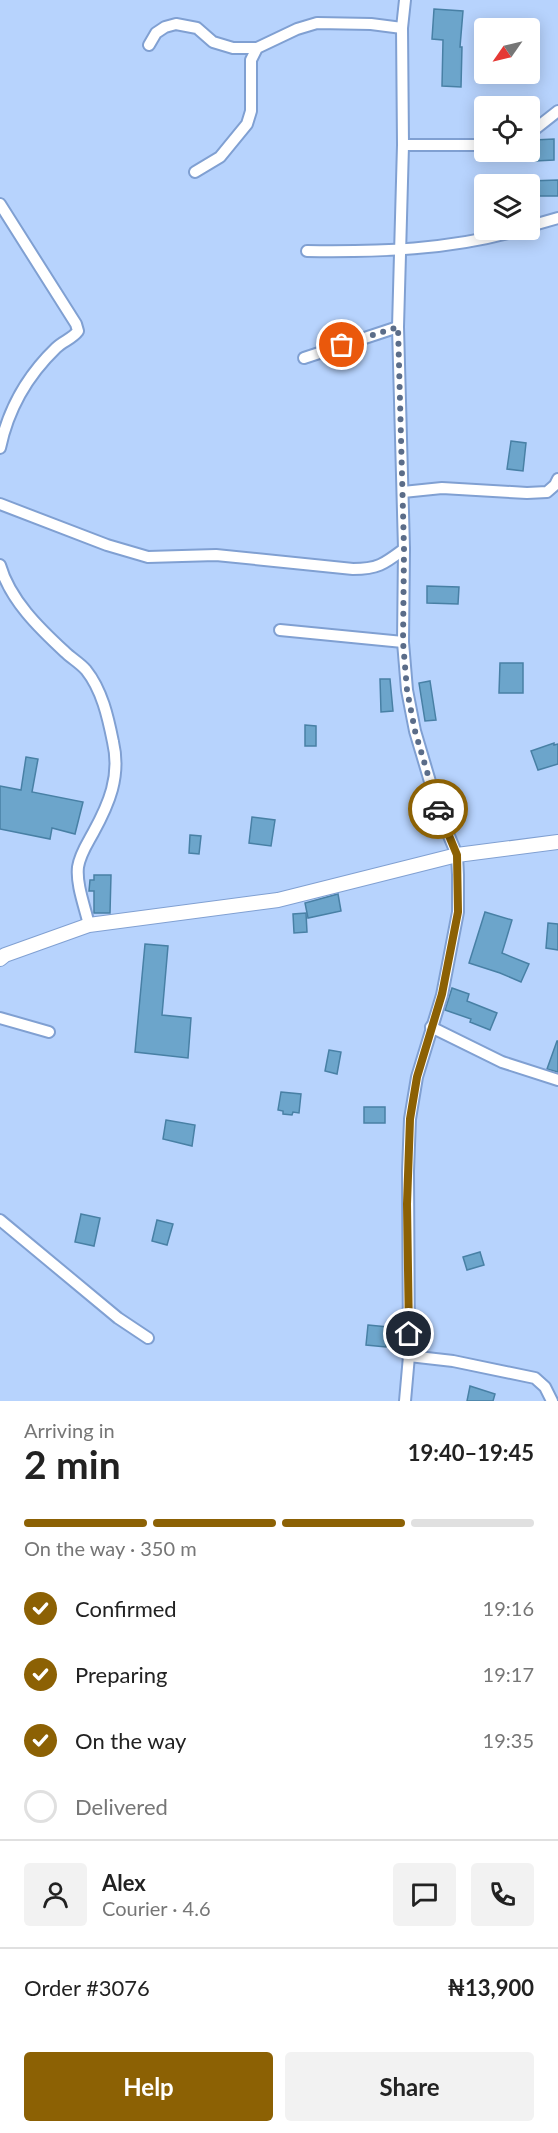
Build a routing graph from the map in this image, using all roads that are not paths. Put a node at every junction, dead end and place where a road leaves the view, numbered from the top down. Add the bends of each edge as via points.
1 (405, 0) edge
2 (402, 28) junction
3 (149, 45) dead end
4 (257, 48) junction
5 (558, 111) edge
6 (540, 125) edge
7 (403, 145) junction
8 (474, 145) edge
9 (195, 172) dead end
10 (0, 204) edge
11 (558, 218) edge
12 (540, 223) edge
13 (474, 240) edge
14 (401, 249) junction
15 (307, 251) dead end
16 (398, 327) junction
17 (304, 358) dead end
18 (0, 448) edge
19 (558, 479) edge
20 (403, 492) junction
21 (0, 504) edge
22 (404, 549) junction
23 (0, 565) edge
24 (280, 630) dead end
25 (403, 642) junction
26 (558, 842) edge
27 (457, 855) junction
28 (89, 925) junction
29 (0, 959) edge
30 (0, 1018) edge
31 (431, 1027) junction
32 (49, 1032) dead end
33 (558, 1080) edge
34 (0, 1220) edge
35 (148, 1338) dead end
36 (409, 1356) junction
37 (405, 1401) edge
38 (552, 1401) edge

1 - 2 street
2 - 4 street via 317,23
2 - 7 street
3 - 4 street via 156,33 176,24 197,28 213,42 233,48
4 - 9 street via 251,60 251,111 247,124 220,157
5 - 6 street
7 - 8 street
7 - 14 street
10 - 18 street via 78,331 48,357 13,405
11 - 12 street
13 - 14 street
14 - 15 street
14 - 16 street
16 - 17 street
16 - 20 street
19 - 20 street via 547,492 441,488
20 - 22 street
21 - 22 street via 147,557 216,555 372,569
22 - 25 street
23 - 28 street via 13,594 29,614 66,654 85,668 95,683 114,745 114,787 80,856 78,869
24 - 25 street
25 - 27 street via 415,731 439,812
26 - 27 main road
27 - 28 main road via 278,900
27 - 31 street via 458,912 442,994
28 - 29 main road
30 - 32 street
31 - 33 street via 502,1062
31 - 36 street via 410,1119
34 - 35 street via 118,1318
36 - 37 street
36 - 38 street via 536,1378

